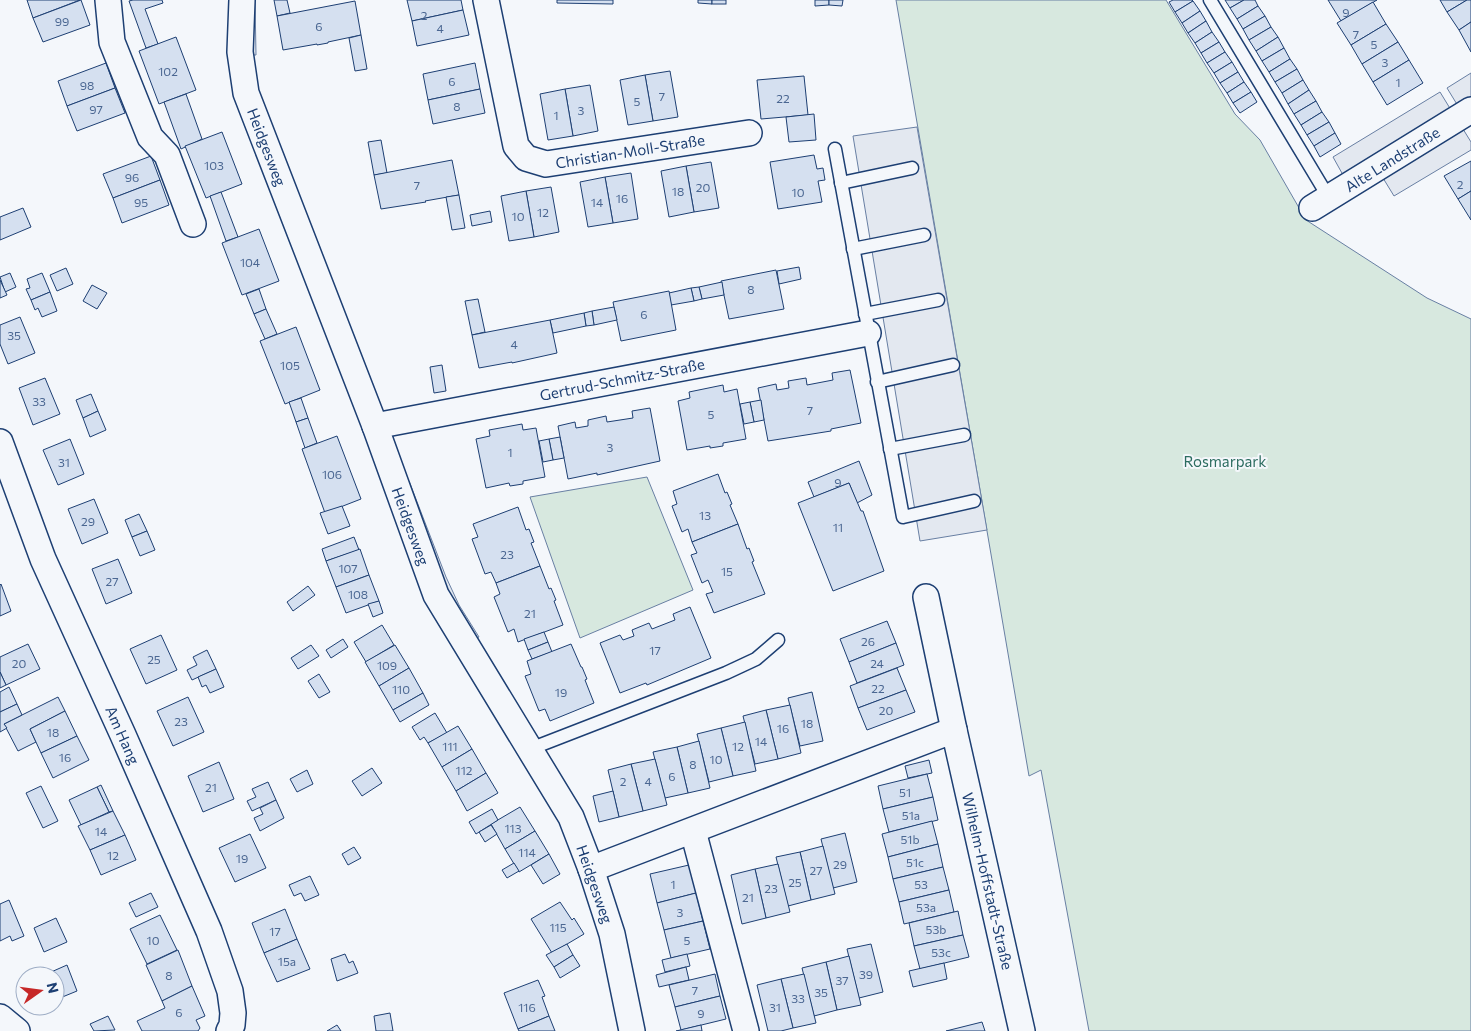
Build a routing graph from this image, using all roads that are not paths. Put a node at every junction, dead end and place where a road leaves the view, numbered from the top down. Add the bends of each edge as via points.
1 (108, 0) edge
2 (242, 0) edge
3 (486, 0) edge
4 (1210, 0) edge
5 (1471, 110) edge
6 (749, 133) dead end
7 (835, 149) dead end
8 (912, 168) dead end
9 (841, 183) junction
10 (1320, 203) joint
11 (193, 224) dead end
12 (924, 235) dead end
13 (853, 249) junction
14 (938, 300) dead end
15 (867, 323) junction
16 (954, 365) dead end
17 (877, 382) junction
18 (375, 426) junction
19 (964, 435) dead end
20 (0, 442) edge
21 (890, 449) junction
22 (974, 501) dead end
23 (926, 597) dead end
24 (778, 640) dead end
25 (954, 730) junction
26 (530, 749) junction
27 (693, 831) junction
28 (591, 869) junction
29 (0, 1017) edge
30 (17, 1031) edge
31 (229, 1031) edge
32 (632, 1031) edge
33 (746, 1031) edge
34 (1022, 1031) edge

1 - 11 street via 112,42 150,138 167,155
2 - 18 street, Heidgesweg via 240,52 246,93
3 - 6 street, Christian-Moll-Straße via 516,146 526,158 546,164
4 - 10 lane
5 - 10 street, Alte Landstraße
7 - 9 lane
8 - 9 lane
9 - 13 lane
12 - 13 lane
13 - 15 lane
14 - 15 lane
15 - 17 lane
15 - 18 street, Gertrud-Schmitz-Straße
16 - 17 lane
17 - 21 lane
18 - 26 street, Heidgesweg via 436,595
19 - 21 lane
20 - 31 street, Am Hang via 43,559 209,931 230,991 233,1013
21 - 22 lane via 903,517
23 - 25 street, Wilhelm-Hoffstadt-Straße
24 - 26 lane via 756,659
25 - 27 street
25 - 34 street, Wilhelm-Hoffstadt-Straße
26 - 28 street, Heidgesweg via 571,817
27 - 28 street
27 - 33 street
28 - 32 street, Heidgesweg via 612,934
29 - 30 street

